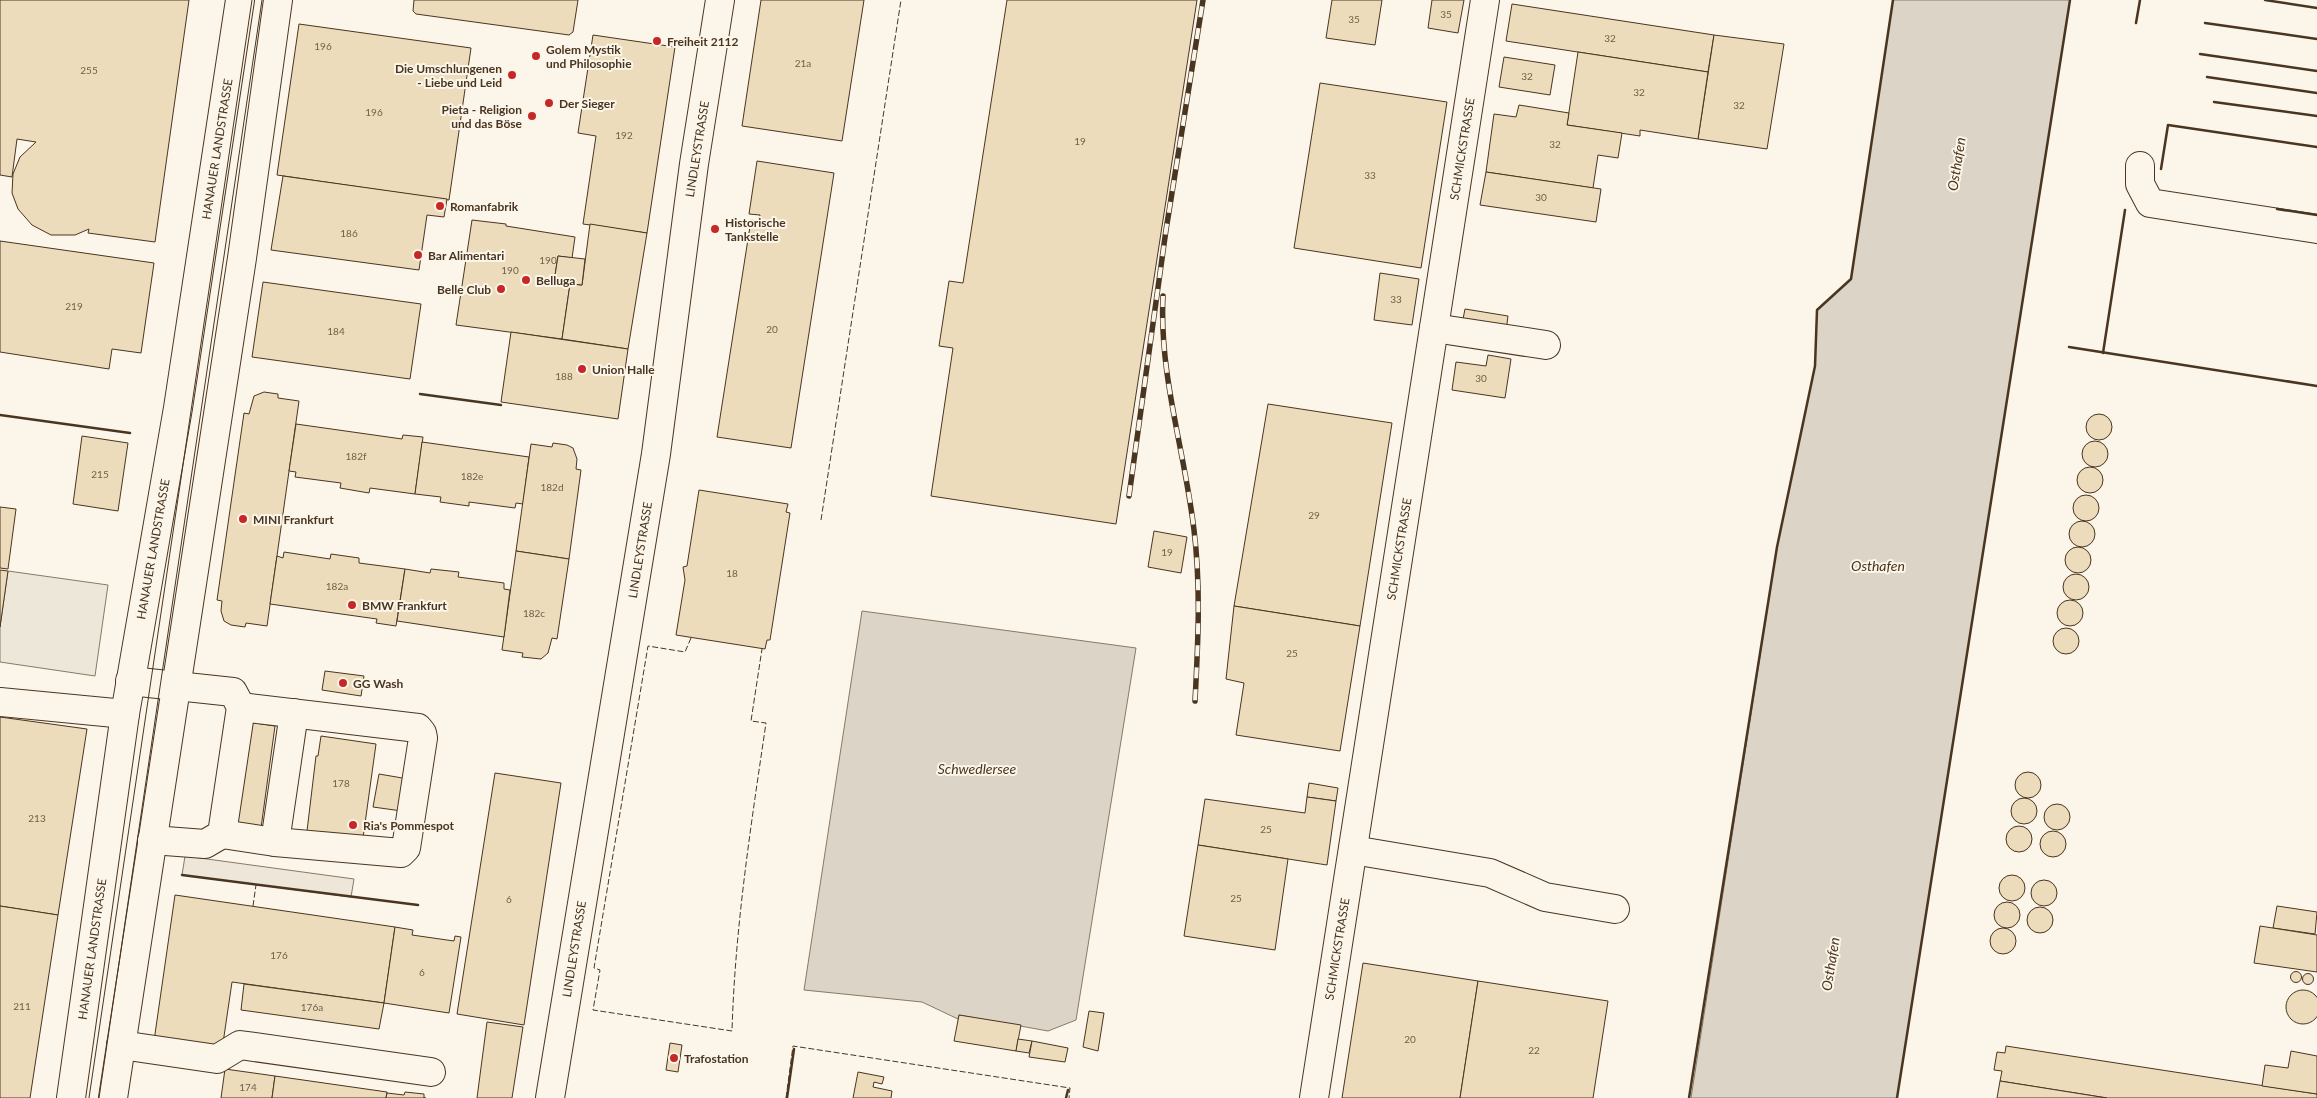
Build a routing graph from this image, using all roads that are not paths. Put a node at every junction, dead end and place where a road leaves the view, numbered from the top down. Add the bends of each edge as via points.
1 (240, 0) edge
2 (278, 0) edge
3 (720, 0) edge
4 (1485, 0) edge
5 (2140, 166) dead end
6 (2317, 229) edge
7 (1434, 328) junction
8 (1546, 345) dead end
9 (130, 681) junction
10 (176, 686) junction
11 (0, 702) edge
12 (241, 707) junction
13 (294, 713) junction
14 (125, 714) junction
15 (222, 834) junction
16 (152, 840) junction
17 (275, 842) junction
18 (1353, 850) junction
19 (1615, 909) dead end
20 (121, 1045) junction
21 (431, 1072) dead end
22 (71, 1098) edge
23 (113, 1098) edge
24 (550, 1098) edge
25 (1314, 1098) edge

1 - 9 main road, HANAUER LANDSTRASSE via 178,408
2 - 10 main road
3 - 24 main road, LINDLEYSTRASSE via 694,164 656,454
4 - 7 main road, SCHMICKSTRASSE
5 - 6 main road via 2140,184 2150,203
7 - 8 main road
7 - 18 main road, SCHMICKSTRASSE
9 - 10 main road
9 - 14 main road, HANAUER LANDSTRASSE
10 - 12 main road via 233,692
10 - 16 main road
11 - 14 main road
12 - 13 main road
12 - 15 main road
13 - 17 main road
13 - 17 main road via 418,728 424,738 406,848 401,853
14 - 22 main road, HANAUER LANDSTRASSE
15 - 16 main road via 205,844
15 - 17 main road
16 - 20 main road
18 - 19 main road via 1490,873 1545,897
18 - 25 main road, SCHMICKSTRASSE
20 - 21 main road via 217,1059 240,1045
20 - 23 main road

